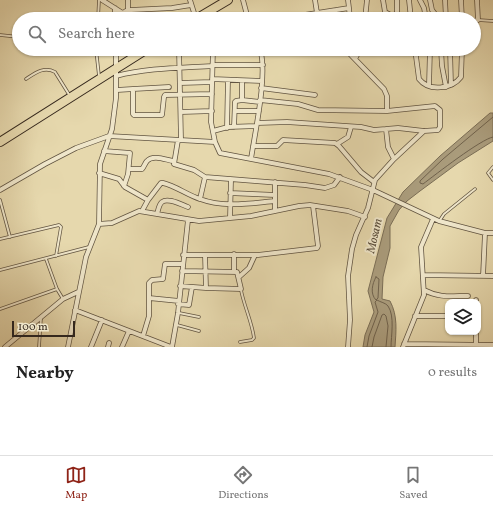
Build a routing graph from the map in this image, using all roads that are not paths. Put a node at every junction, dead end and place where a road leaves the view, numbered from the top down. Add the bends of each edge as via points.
1 (99, 0) edge
2 (102, 0) edge
3 (128, 0) edge
4 (190, 0) edge
5 (228, 0) edge
6 (243, 0) edge
7 (315, 0) edge
8 (348, 0) edge
9 (368, 0) edge
10 (383, 0) edge
11 (397, 0) edge
12 (409, 0) edge
13 (420, 0) edge
14 (430, 0) edge
15 (444, 0) edge
16 (461, 0) edge
17 (477, 0) edge
18 (191, 5) junction
19 (115, 8) junction
20 (349, 8) junction
21 (128, 10) junction
22 (336, 10) joint
23 (98, 12) edge
24 (115, 12) edge
25 (121, 12) edge
26 (125, 12) edge
27 (194, 12) edge
28 (213, 12) edge
29 (246, 12) edge
30 (317, 12) edge
31 (326, 12) edge
32 (349, 12) edge
33 (367, 12) edge
34 (385, 12) edge
35 (397, 12) edge
36 (410, 12) edge
37 (424, 12) edge
38 (432, 12) edge
39 (445, 12) edge
40 (462, 12) edge
41 (476, 12) edge
42 (481, 21) edge
43 (493, 21) edge
44 (0, 35) edge
45 (12, 36) edge
46 (97, 56) edge
47 (116, 56) edge
48 (138, 56) edge
49 (179, 56) edge
50 (213, 56) edge
51 (262, 56) edge
52 (352, 56) edge
53 (356, 56) edge
54 (416, 56) edge
55 (430, 56) edge
56 (441, 56) edge
57 (450, 56) edge
58 (462, 56) edge
59 (355, 59) junction
60 (263, 65) junction
61 (212, 66) junction
62 (179, 68) junction
63 (116, 72) junction
64 (26, 79) dead end
65 (99, 79) junction
66 (228, 80) junction
67 (262, 80) junction
68 (212, 81) junction
69 (242, 81) junction
70 (180, 83) junction
71 (429, 85) junction
72 (451, 85) junction
73 (169, 87) dead end
74 (446, 87) junction
75 (261, 88) junction
76 (133, 89) junction
77 (117, 90) junction
78 (212, 94) junction
79 (180, 95) junction
80 (315, 95) dead end
81 (71, 97) junction
82 (242, 100) junction
83 (260, 101) junction
84 (212, 111) junction
85 (235, 111) junction
86 (259, 111) junction
87 (387, 111) junction
88 (181, 112) junction
89 (257, 125) junction
90 (234, 127) junction
91 (352, 127) junction
92 (227, 128) junction
93 (386, 129) junction
94 (212, 131) junction
95 (424, 131) junction
96 (109, 136) junction
97 (179, 140) junction
98 (0, 142) edge
99 (215, 142) junction
100 (337, 144) junction
101 (253, 146) junction
102 (104, 151) junction
103 (251, 159) junction
104 (394, 159) junction
105 (173, 161) junction
106 (493, 167) edge
107 (129, 169) junction
108 (100, 173) junction
109 (205, 177) junction
110 (340, 177) junction
111 (230, 180) junction
112 (493, 180) edge
113 (275, 182) junction
114 (374, 182) junction
115 (124, 186) junction
116 (475, 189) dead end
117 (0, 190) edge
118 (373, 190) junction
119 (230, 193) junction
120 (275, 195) junction
121 (200, 199) junction
122 (0, 200) edge
123 (148, 200) junction
124 (275, 201) junction
125 (230, 204) junction
126 (313, 206) junction
127 (188, 207) dead end
128 (142, 211) junction
129 (275, 211) junction
130 (157, 214) junction
131 (365, 217) junction
132 (230, 218) junction
133 (433, 219) junction
134 (188, 220) junction
135 (439, 222) junction
136 (99, 224) junction
137 (493, 233) edge
138 (485, 234) junction
139 (10, 237) junction
140 (0, 239) edge
141 (89, 247) junction
142 (234, 254) junction
143 (183, 255) junction
144 (205, 255) junction
145 (255, 255) junction
146 (56, 256) junction
147 (46, 259) junction
148 (182, 264) junction
149 (0, 270) edge
150 (182, 271) junction
151 (206, 271) junction
152 (234, 272) junction
153 (423, 275) junction
154 (483, 276) junction
155 (493, 276) edge
156 (239, 277) junction
157 (180, 286) junction
158 (192, 287) junction
159 (206, 288) junction
160 (57, 289) junction
161 (241, 289) junction
162 (424, 290) junction
163 (78, 292) junction
164 (468, 296) dead end
165 (148, 298) junction
166 (63, 299) junction
167 (179, 302) junction
168 (0, 309) edge
169 (74, 310) junction
170 (178, 313) junction
171 (416, 316) junction
172 (445, 316) edge
173 (41, 317) junction
174 (199, 317) dead end
175 (102, 320) junction
176 (176, 325) junction
177 (129, 331) junction
178 (199, 331) dead end
179 (476, 335) edge
180 (143, 336) junction
181 (240, 342) dead end
182 (476, 345) junction
183 (493, 345) edge
184 (403, 346) edge
185 (433, 346) edge
186 (468, 346) edge
187 (5, 347) edge
188 (39, 347) edge
189 (68, 347) edge
190 (92, 347) edge
191 (122, 347) edge
192 (171, 347) edge
193 (348, 347) edge

1 - 23 lane
2 - 19 street
3 - 21 street
4 - 18 street
5 - 28 highway
6 - 29 street
7 - 30 street
8 - 20 street
9 - 33 street
10 - 34 street
11 - 35 street
12 - 36 street
13 - 37 street
14 - 38 street
15 - 39 street
16 - 40 street
17 - 41 street
18 - 21 street
18 - 27 street
19 - 24 street
19 - 25 street
20 - 22 street
20 - 32 street
21 - 26 street
22 - 31 street
42 - 43 lane
44 - 45 lane
46 - 65 lane
47 - 63 street
48 - 63 highway
49 - 62 street
50 - 61 street
51 - 60 street
52 - 59 street
53 - 59 street
54 - 71 street via 419,80
55 - 71 street
56 - 74 street
57 - 72 street
58 - 72 street via 462,74 457,82
59 - 87 street via 387,94
60 - 61 street
60 - 67 street
61 - 62 street
61 - 68 street
62 - 63 street
62 - 70 street
63 - 65 highway
63 - 77 street
64 - 81 lane via 43,69 52,70
65 - 81 highway
66 - 68 street
66 - 69 street
66 - 92 street
67 - 69 street
67 - 75 street
68 - 70 street
68 - 78 street
69 - 82 street
70 - 79 street
71 - 74 street
72 - 74 street
73 - 76 street
75 - 80 street
75 - 83 street
76 - 77 street
76 - 79 street via 134,115 162,115 164,96
77 - 96 street via 114,120
78 - 79 street
78 - 84 street
79 - 88 street
81 - 98 highway
82 - 83 street
82 - 85 street via 235,102
83 - 86 street
83 - 87 street via 298,104 318,110
84 - 88 street
84 - 94 street
85 - 86 street
85 - 90 street
86 - 89 street
87 - 95 street via 437,107 440,110 439,129
88 - 97 street
89 - 90 street
89 - 91 street via 287,122
89 - 101 street
90 - 92 street
91 - 93 street
91 - 100 street via 348,137
92 - 94 street
93 - 95 street
93 - 104 street via 388,147
94 - 99 street
95 - 104 street
96 - 97 street
96 - 102 street
96 - 117 street via 76,148
97 - 99 street
97 - 105 street
99 - 103 street via 220,153
100 - 101 street via 283,140 277,146
100 - 114 street via 361,172
101 - 103 street
102 - 107 street via 129,153
102 - 108 street
103 - 110 street
104 - 114 street
105 - 107 street via 151,158 142,169
105 - 109 street via 174,164 194,170
106 - 112 lane via 488,172
107 - 115 street
108 - 115 street via 119,179
108 - 136 street
109 - 111 street
109 - 121 street
110 - 113 street via 334,185 325,188
110 - 118 street
111 - 113 street
111 - 119 street
113 - 120 street
114 - 118 street
115 - 123 street
116 - 135 lane via 444,214
118 - 131 street
118 - 133 street
119 - 120 street
119 - 125 street
120 - 124 street
121 - 123 street via 161,183
121 - 125 street
122 - 139 lane
123 - 128 street
124 - 125 street
124 - 129 street
125 - 132 street
126 - 129 street
126 - 131 street via 348,211
126 - 145 street via 318,247
127 - 130 street via 164,201
128 - 130 street
128 - 136 street via 112,223
129 - 132 street
130 - 134 street
131 - 193 street via 356,235 348,276
132 - 134 street
133 - 135 street
133 - 153 street via 421,247
134 - 143 street
135 - 138 street
136 - 141 street
137 - 138 street
138 - 154 street
139 - 140 lane
139 - 146 lane via 59,225 61,227
141 - 146 lane
141 - 163 street
142 - 144 street
142 - 145 street
142 - 152 street
143 - 144 street
143 - 148 street
144 - 151 street
145 - 156 street via 249,268
146 - 147 lane
147 - 149 lane
147 - 160 lane
148 - 150 street
148 - 165 street via 165,264 162,279 149,283
150 - 151 street
150 - 157 street
151 - 152 street
151 - 159 street
152 - 156 street via 237,272
153 - 154 street
153 - 162 street
154 - 155 street
156 - 161 street
157 - 158 street
157 - 167 street
158 - 159 street
158 - 167 street via 189,305
159 - 161 street
160 - 166 lane
160 - 168 lane
161 - 181 lane via 254,338
162 - 164 street via 439,296
162 - 171 street
163 - 166 street
163 - 169 street
165 - 167 street
165 - 180 street via 148,320
166 - 173 street
167 - 170 street
169 - 175 street
169 - 189 street
170 - 174 lane
170 - 176 street
171 - 172 street
171 - 184 street
173 - 187 street
173 - 188 lane
175 - 177 street
175 - 190 street
176 - 178 lane
176 - 192 street
177 - 180 street
177 - 191 street
179 - 182 street
180 - 192 street
182 - 183 street
182 - 186 street
184 - 185 street
185 - 186 street

